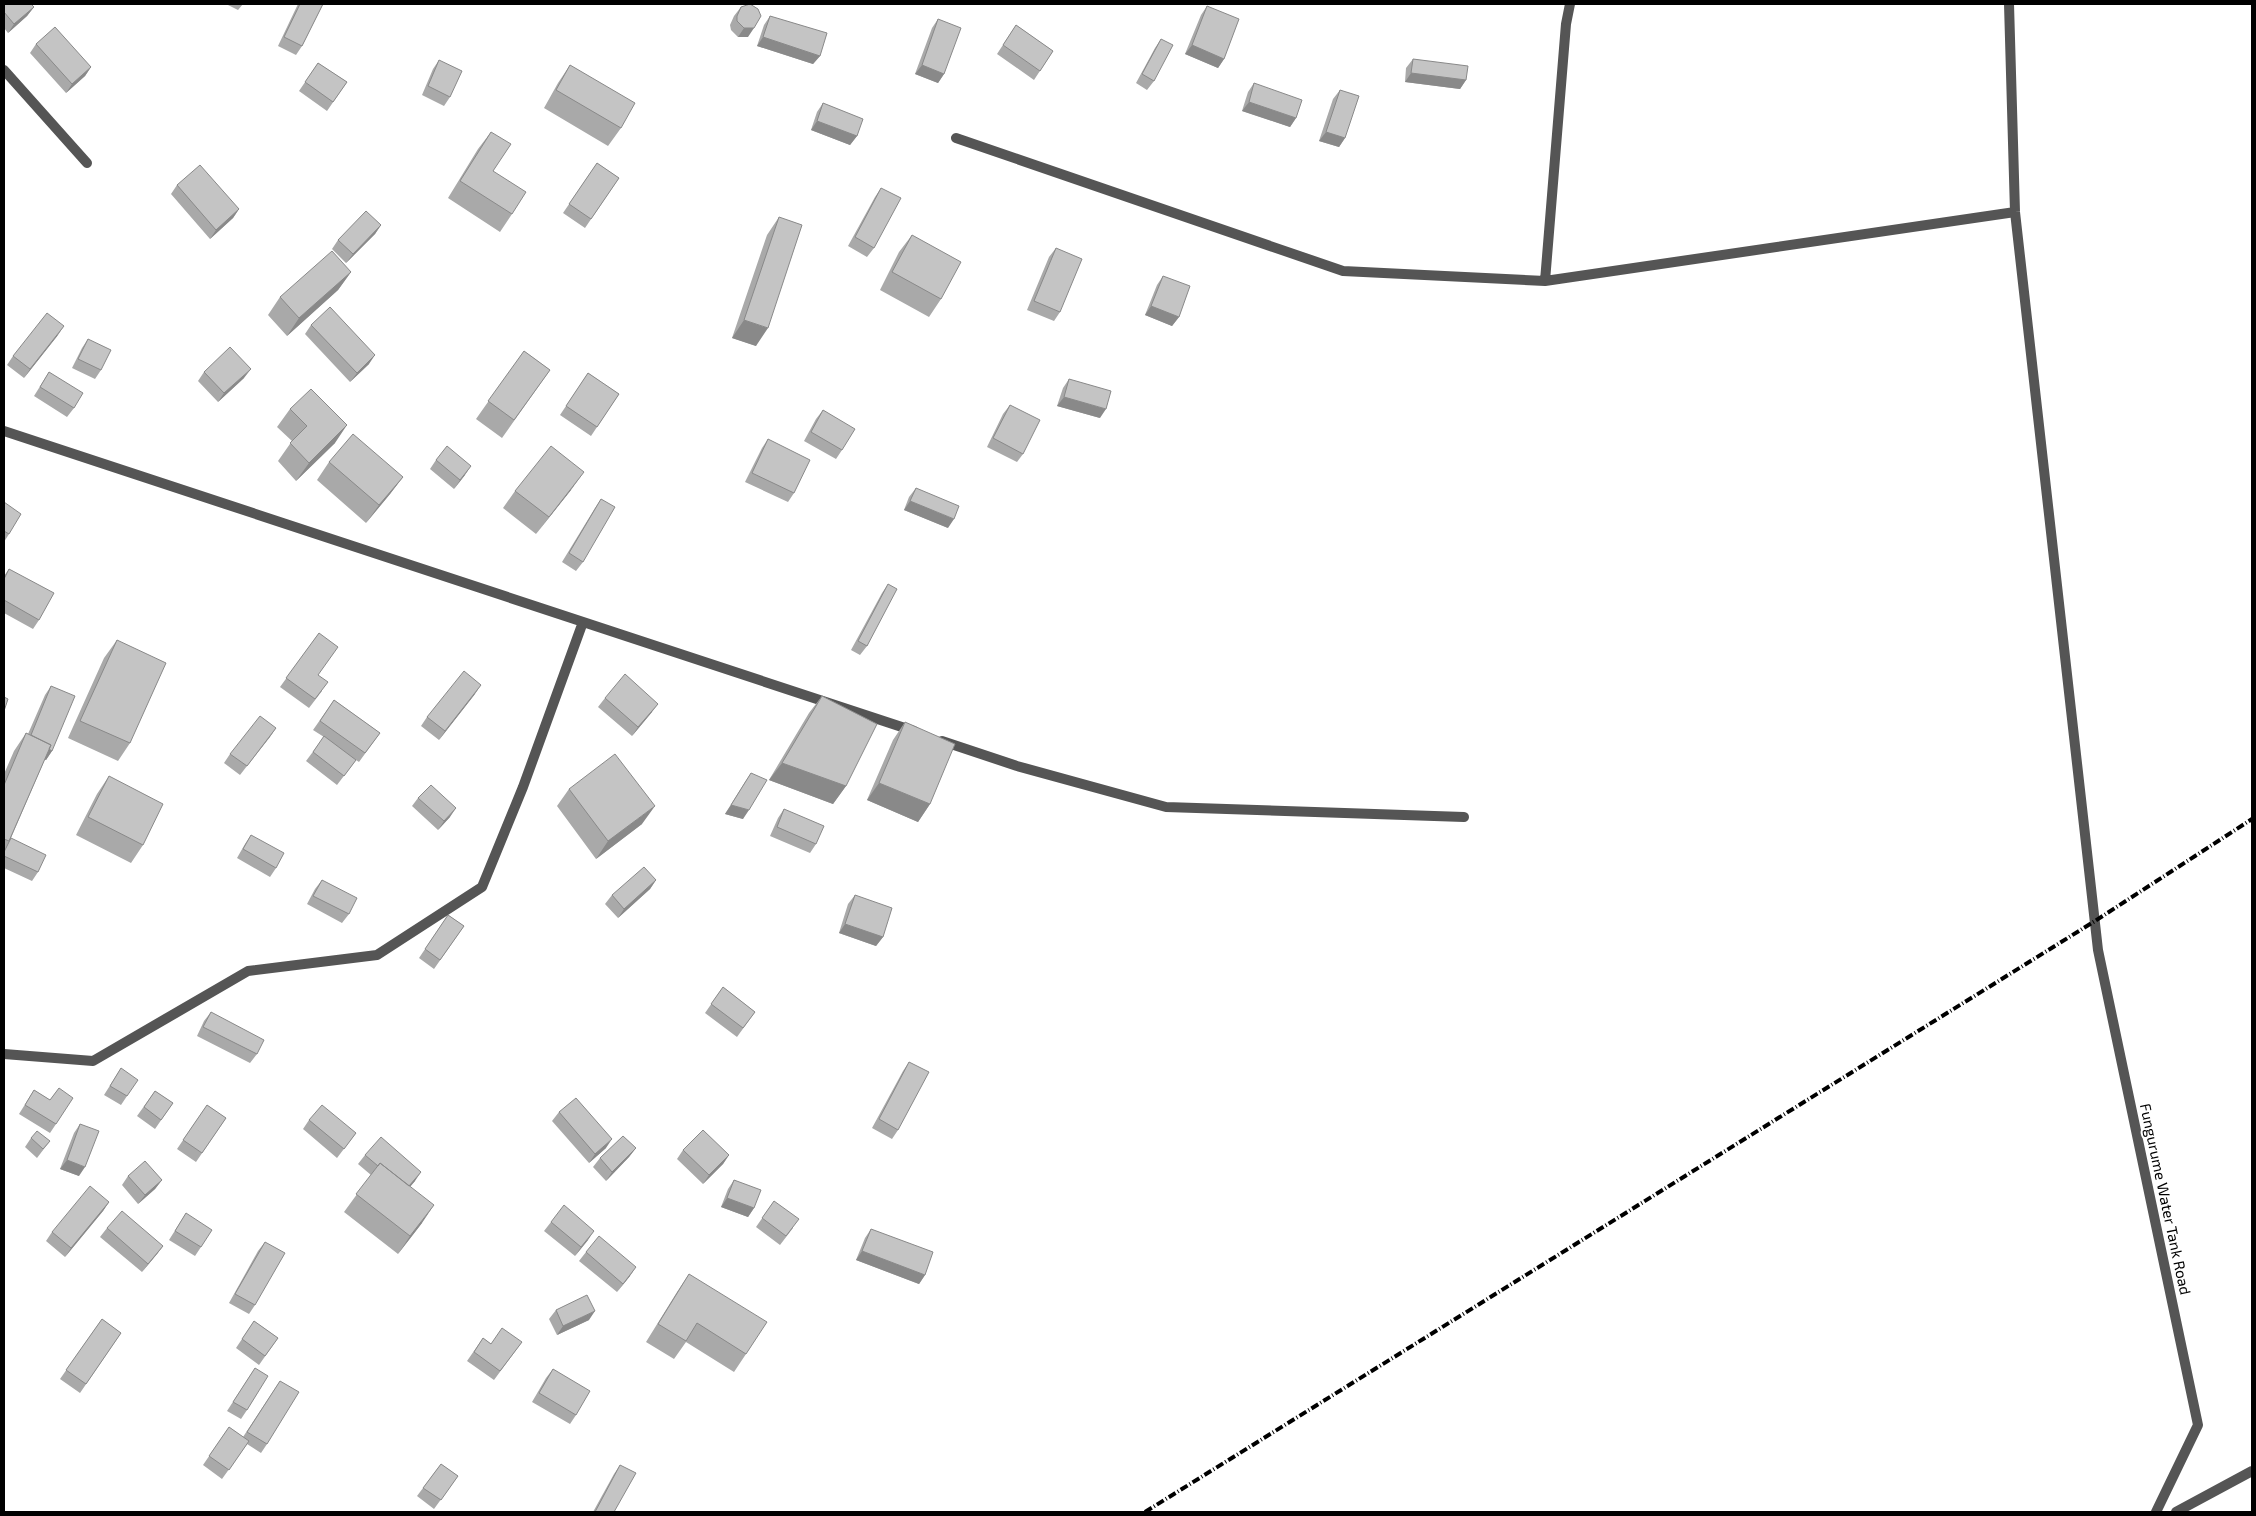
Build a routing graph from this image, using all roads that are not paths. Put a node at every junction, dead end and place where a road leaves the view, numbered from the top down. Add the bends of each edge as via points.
1 (1570, 4) edge
2 (2009, 4) edge
3 (4, 70) edge
4 (956, 138) dead end
5 (87, 163) dead end
6 (2015, 212) junction
7 (1545, 281) junction
8 (4, 430) edge
9 (583, 622) junction
10 (1464, 817) dead end
11 (4, 1054) edge
12 (2252, 1471) edge
13 (2156, 1512) edge
14 (2176, 1512) edge

1 - 7 street
2 - 6 street, Fungurume Water Tank Road
3 - 5 street
4 - 7 street via 1343,272
6 - 7 street
6 - 13 street, Fungurume Water Tank Road via 2098,950 2198,1425
8 - 9 street
9 - 10 street via 1017,766 1166,807
9 - 11 street via 482,887 377,955 248,971 93,1061
12 - 14 street

